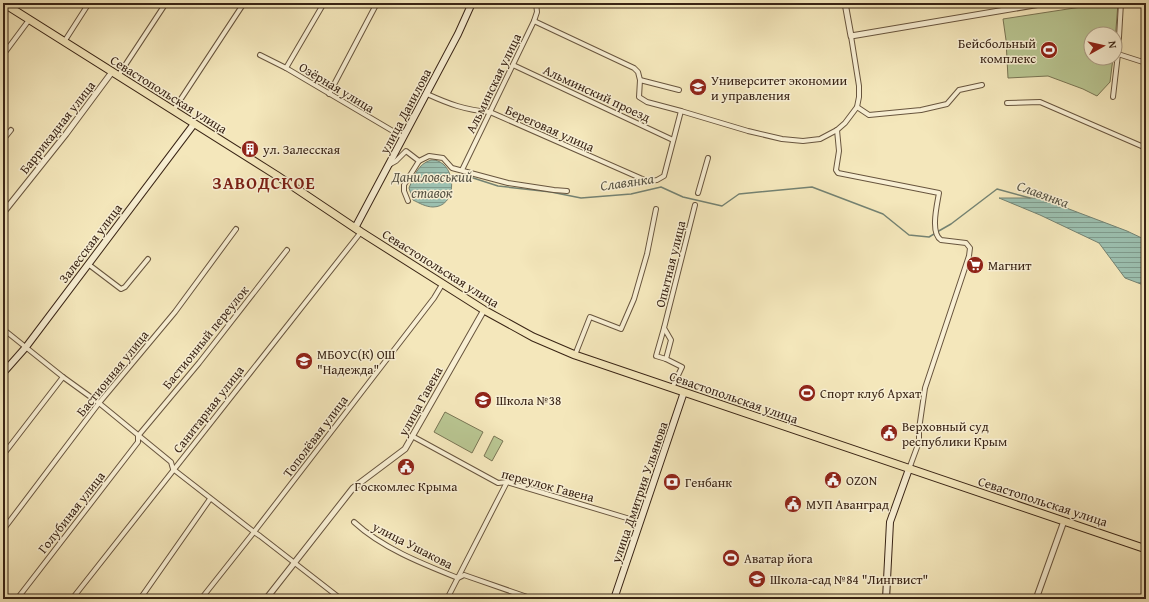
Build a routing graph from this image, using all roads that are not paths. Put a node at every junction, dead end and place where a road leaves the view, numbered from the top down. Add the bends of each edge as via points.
1 (3, 3) edge
2 (89, 3) edge
3 (166, 3) edge
4 (244, 3) edge
5 (324, 3) edge
6 (377, 3) edge
7 (472, 3) edge
8 (536, 3) edge
9 (845, 3) edge
10 (1046, 3) edge
11 (1121, 3) edge
12 (29, 20) junction
13 (534, 21) junction
14 (1120, 26) edge
15 (852, 36) junction
16 (64, 42) junction
17 (260, 54) dead end
18 (3, 55) edge
19 (1123, 56) edge
20 (1146, 63) edge
21 (513, 65) junction
22 (1117, 66) edge
23 (286, 68) junction
24 (115, 74) junction
25 (640, 80) junction
26 (982, 85) dead end
27 (679, 90) dead end
28 (329, 94) junction
29 (426, 94) junction
30 (1113, 97) dead end
31 (1007, 103) dead end
32 (857, 107) junction
33 (173, 111) junction
34 (681, 111) junction
35 (490, 112) junction
36 (194, 124) junction
37 (11, 130) dead end
38 (837, 130) junction
39 (403, 137) junction
40 (3, 140) edge
41 (673, 140) junction
42 (1146, 148) edge
43 (708, 158) dead end
44 (419, 161) junction
45 (389, 165) junction
46 (462, 170) junction
47 (567, 191) dead end
48 (698, 193) dead end
49 (408, 201) dead end
50 (695, 205) dead end
51 (656, 209) dead end
52 (3, 213) edge
53 (236, 229) dead end
54 (358, 230) junction
55 (287, 250) dead end
56 (148, 259) dead end
57 (88, 264) junction
58 (443, 284) junction
59 (484, 310) junction
60 (664, 328) junction
61 (3, 329) edge
62 (26, 347) junction
63 (575, 355) junction
64 (666, 359) junction
65 (3, 373) edge
66 (63, 378) junction
67 (672, 388) junction
68 (684, 392) junction
69 (99, 403) junction
70 (138, 436) junction
71 (412, 436) junction
72 (3, 455) edge
73 (173, 469) junction
74 (908, 469) junction
75 (507, 482) junction
76 (210, 499) junction
77 (1064, 521) junction
78 (354, 522) dead end
79 (640, 522) junction
80 (3, 530) edge
81 (254, 532) junction
82 (1146, 549) edge
83 (294, 563) junction
84 (458, 578) junction
85 (17, 599) edge
86 (72, 599) edge
87 (140, 599) edge
88 (201, 599) edge
89 (266, 599) edge
90 (341, 599) edge
91 (448, 599) edge
92 (534, 599) edge
93 (614, 599) edge
94 (886, 599) edge
95 (1036, 599) edge

1 - 12 main road, Севастопольская улица
2 - 16 street
3 - 24 street
4 - 33 street
5 - 23 street
6 - 28 street
7 - 29 main road, улица Данилова
8 - 13 street, Альминская улица
9 - 15 street
10 - 15 street
11 - 14 street
12 - 16 main road, Севастопольская улица
12 - 18 street
13 - 21 street, Альминская улица
13 - 25 street via 634,68
15 - 32 street via 859,86
16 - 24 main road, Севастопольская улица
17 - 23 street, Озёрная улица
19 - 20 street
21 - 35 street, Альминская улица
21 - 41 street, Альминский проезд
22 - 30 street
23 - 28 street, Озёрная улица
24 - 33 main road, Севастопольская улица
24 - 52 street, Баррикадная улица
25 - 27 street
25 - 34 street via 642,100
26 - 32 street via 959,90 946,104 921,110 869,115
28 - 39 street, Озёрная улица
29 - 35 street, Береговая улица via 471,111
29 - 39 main road, улица Данилова
31 - 42 street via 1040,102
32 - 38 street via 846,123
33 - 36 main road, Севастопольская улица
34 - 38 street via 782,139 820,139
34 - 41 street
35 - 41 street, Береговая улица via 647,181 664,176
35 - 46 street, Альминская улица
36 - 54 main road, Севастопольская улица
36 - 57 main road, Залесская улица
37 - 40 street
38 - 74 street via 838,173 939,193 934,225 936,235 940,240 966,243 970,248 925,388 919,442
39 - 45 main road, улица Данилова
43 - 48 street
44 - 45 street via 406,151
44 - 46 street via 429,156 443,158 452,168
44 - 49 street via 404,185
45 - 54 main road, улица Данилова
46 - 47 street via 508,182
50 - 60 street, Опытная улица
51 - 63 street via 647,254 622,329 590,317
53 - 69 street, Бастионная улица via 175,312
54 - 58 main road, Севастопольская улица
54 - 73 street, Санитарная улица
55 - 70 street, Бастионный переулок
56 - 57 street via 121,289
57 - 62 main road, Залесская улица
58 - 59 main road, Севастопольская улица
58 - 81 street, Тополёвая улица
59 - 63 main road, Севастопольская улица via 533,337
59 - 71 street, улица Гавена
60 - 64 street, Опытная улица via 671,340
60 - 64 street, Опытная улица via 656,356
61 - 62 street
62 - 65 main road, Залесская улица
62 - 66 street
63 - 67 main road, Севастопольская улица
64 - 67 street, Опытная улица via 682,366
66 - 69 street
66 - 72 street
67 - 68 main road, Севастопольская улица
68 - 74 main road, Севастопольская улица
68 - 79 main road, улица Дмитрия Ульянова
69 - 70 street
69 - 80 street, Бастионная улица
70 - 73 street via 170,462
70 - 85 street, Голубиная улица via 138,442
71 - 75 street, переулок Гавена via 498,483
71 - 83 street, улица Гавена via 406,449 353,488
73 - 76 street
73 - 86 street, Санитарная улица
74 - 77 main road, Севастопольская улица
74 - 94 main road via 890,522
75 - 79 street, переулок Гавена
75 - 84 street
76 - 81 street
76 - 87 street
77 - 82 main road, Севастопольская улица
77 - 95 street
78 - 84 street, улица Ушакова via 367,535
79 - 93 main road, улица Дмитрия Ульянова
81 - 83 street
81 - 88 street, Тополёвая улица
83 - 89 street, улица Гавена
83 - 90 street
84 - 91 street
84 - 92 street, улица Ушакова via 464,575

